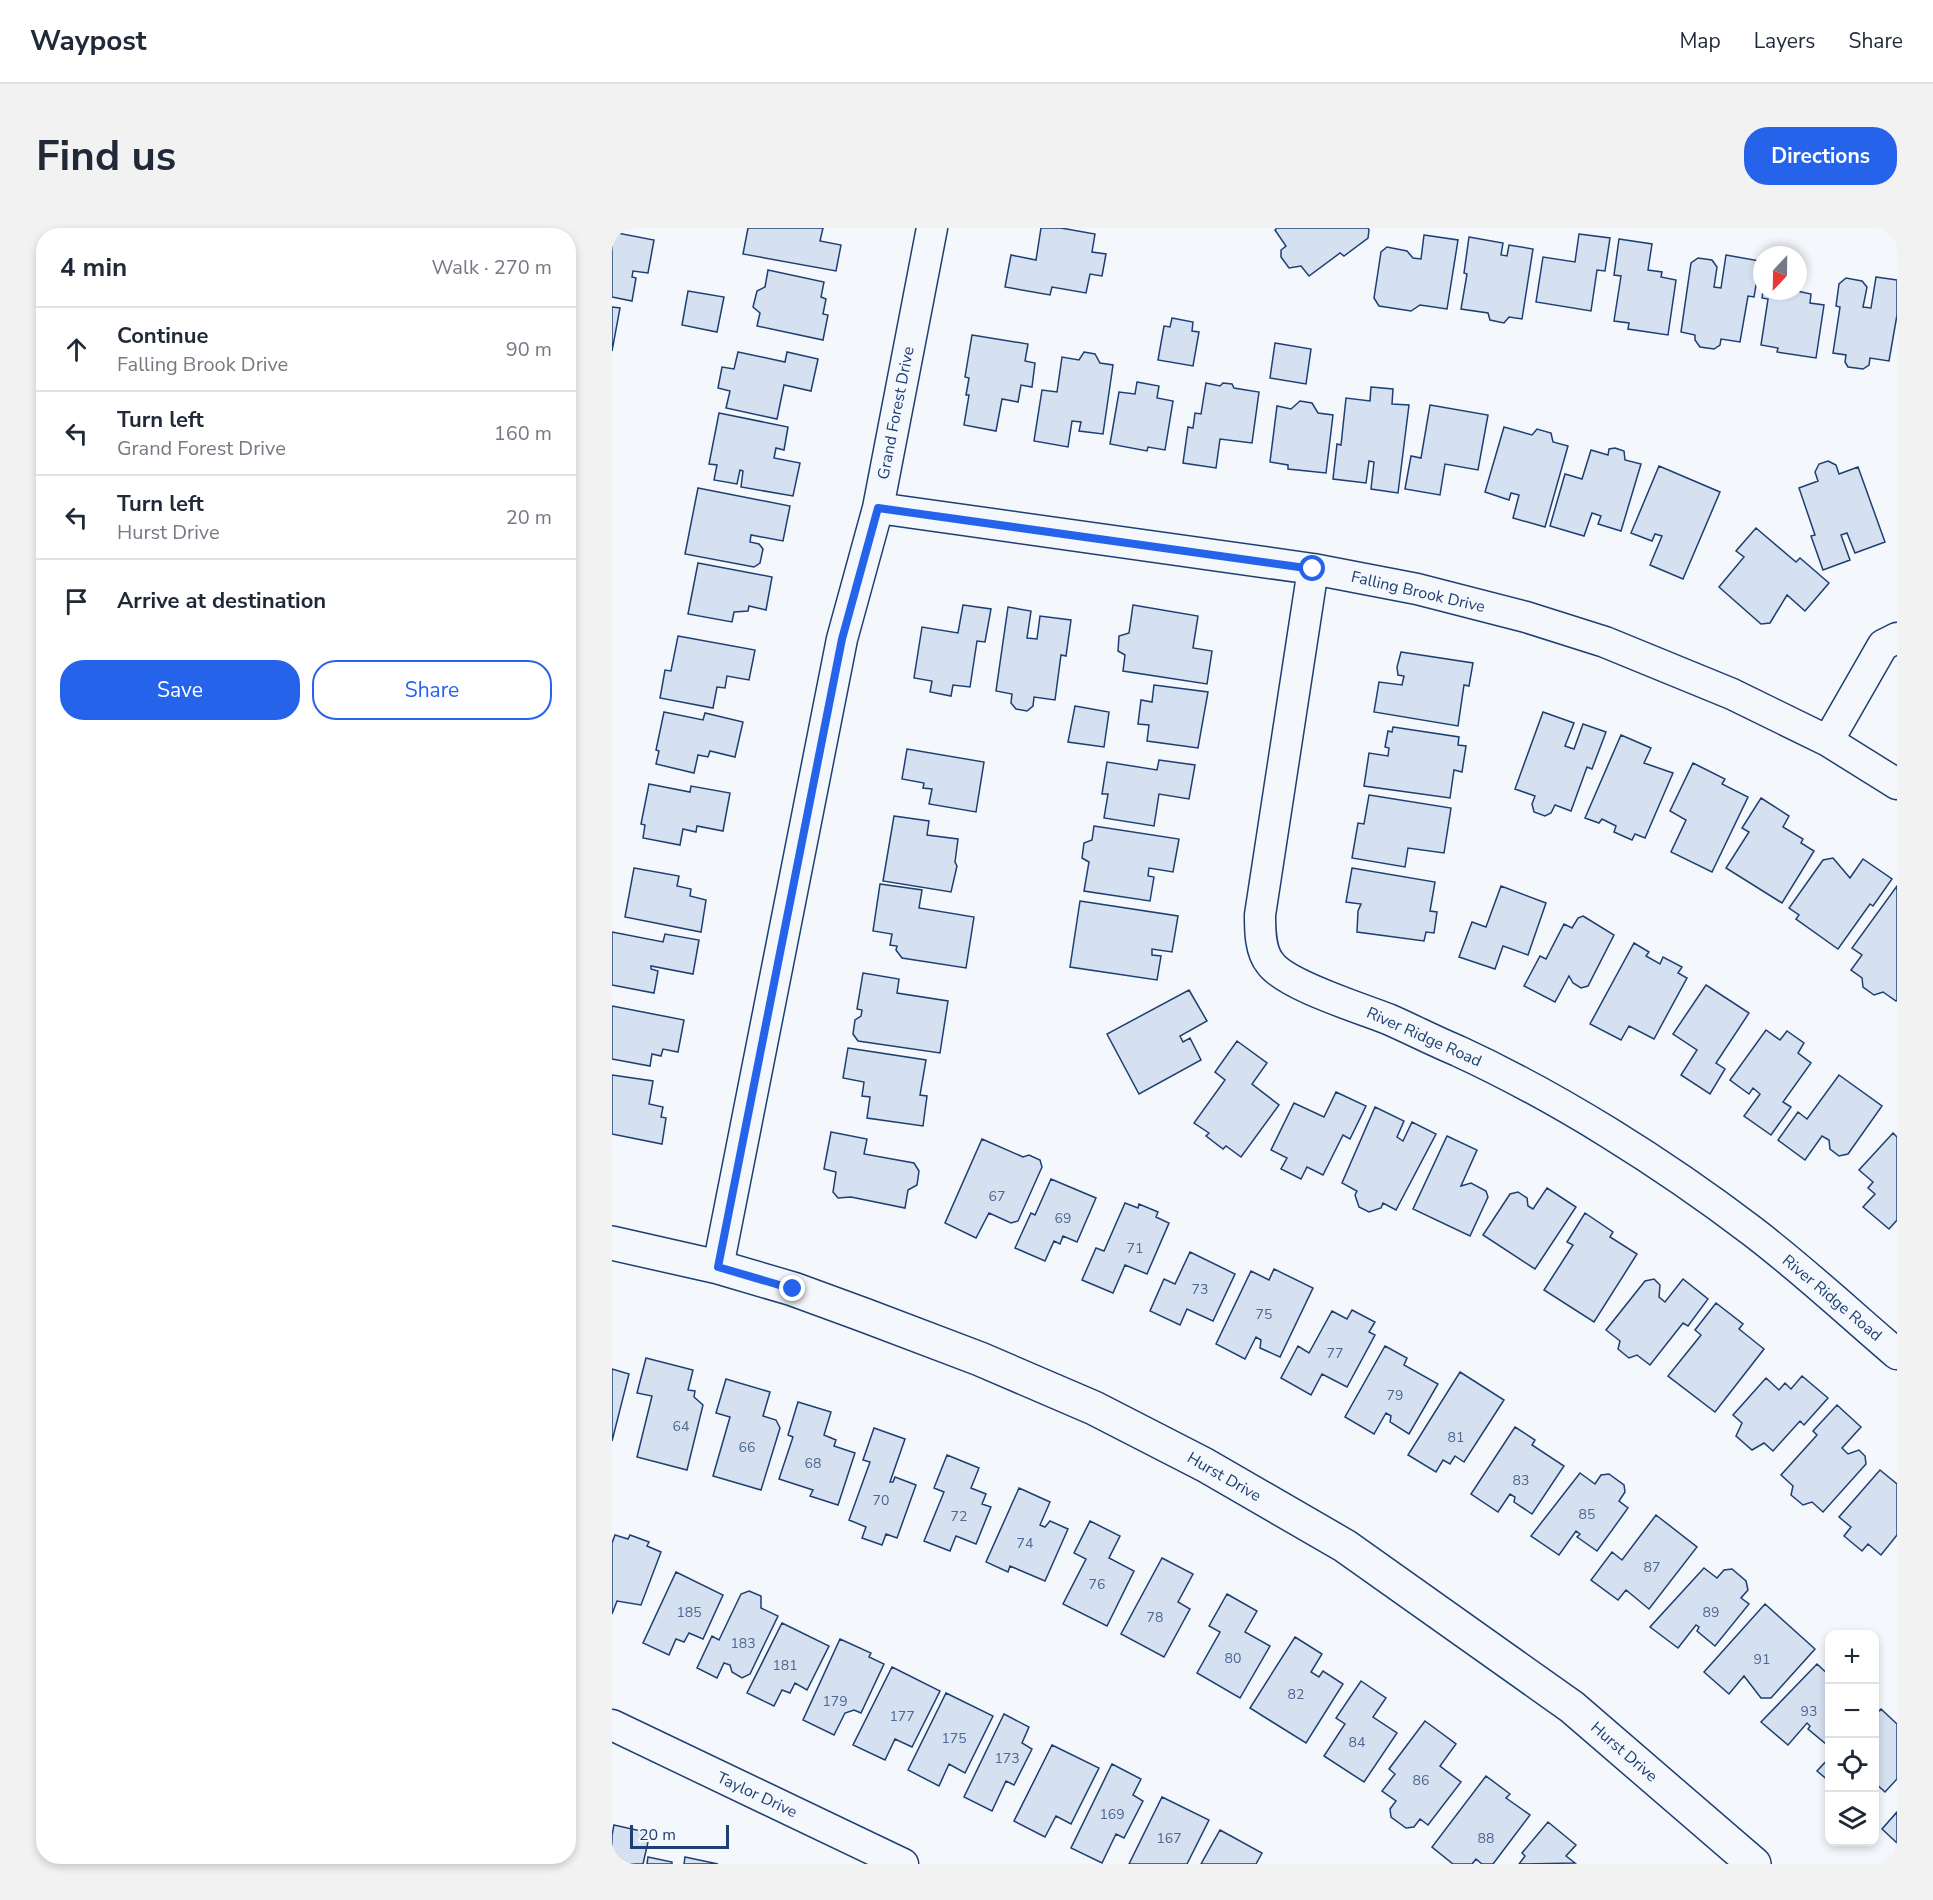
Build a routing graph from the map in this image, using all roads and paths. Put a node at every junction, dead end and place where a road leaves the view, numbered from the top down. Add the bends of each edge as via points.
1 (932, 228) edge
2 (878, 508) junction
3 (1313, 569) junction
4 (1897, 638) edge
5 (1828, 741) junction
6 (1897, 784) edge
7 (612, 1243) edge
8 (718, 1267) junction
9 (1897, 1354) edge
10 (612, 1725) edge
11 (903, 1864) edge
12 (1754, 1864) edge

1 - 2 street, Grand Forest Drive
2 - 3 street, Falling Brook Drive
2 - 8 street, Grand Forest Drive via 842,639
3 - 5 street, Falling Brook Drive via 1417,589 1605,642 1732,694
3 - 9 street, River Ridge Road via 1260,915 1269,963 1295,983 1495,1068 1604,1130 1752,1231
4 - 5 street via 1883,645
5 - 6 street, Falling Brook Drive
7 - 8 street, Hurst Drive
8 - 12 street, Hurst Drive via 793,1289 980,1359 1094,1408 1225,1476 1345,1546 1572,1707
10 - 11 street, Taylor Drive

